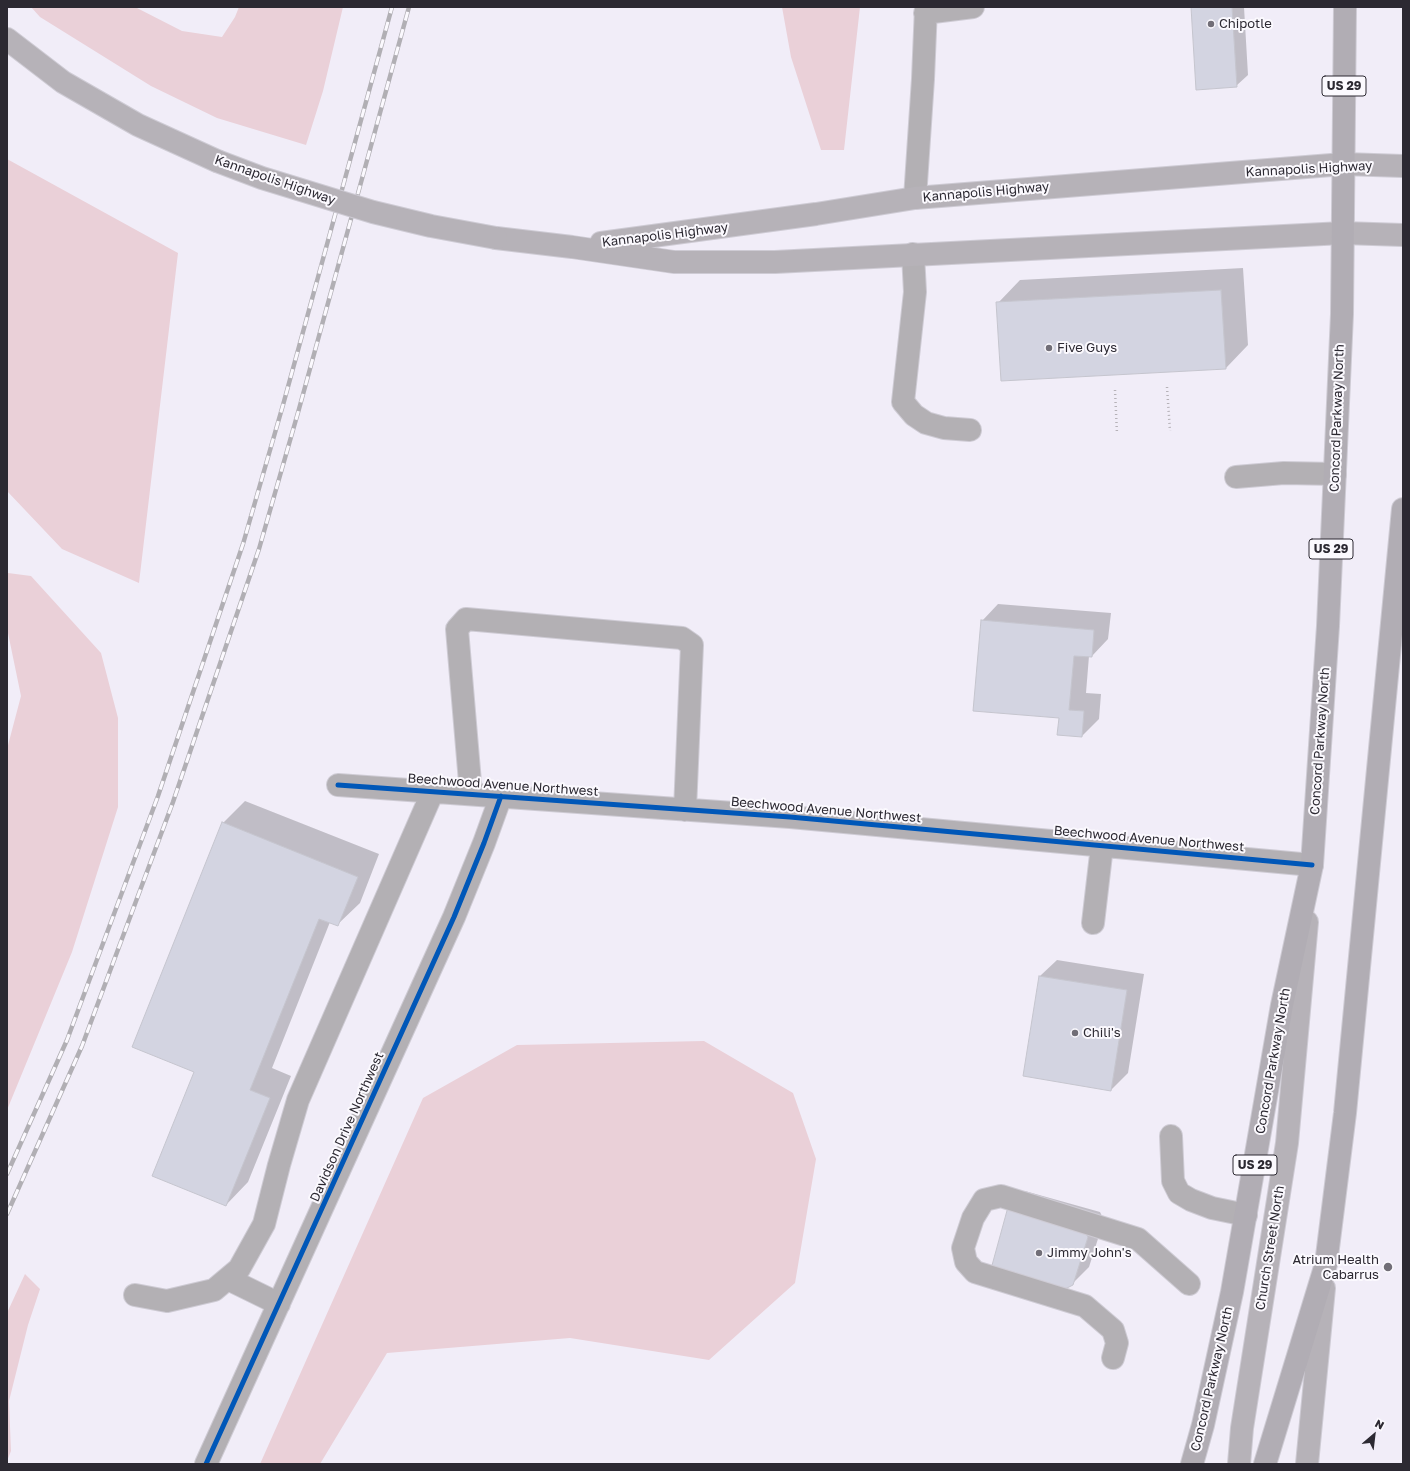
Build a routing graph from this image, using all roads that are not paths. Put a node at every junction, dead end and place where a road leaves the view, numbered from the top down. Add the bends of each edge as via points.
1 (973, 7) edge
2 (1345, 7) edge
3 (925, 10) edge
4 (7, 39) edge
5 (1344, 164) junction
6 (1403, 166) edge
7 (915, 198) junction
8 (1343, 233) junction
9 (1403, 235) edge
10 (572, 247) junction
11 (913, 254) junction
12 (970, 430) dead end
13 (1335, 474) junction
14 (1236, 477) dead end
15 (1403, 509) edge
16 (338, 785) dead end
17 (433, 791) junction
18 (471, 794) junction
19 (501, 796) junction
20 (685, 810) junction
21 (1102, 846) junction
22 (1312, 865) junction
23 (1093, 922) dead end
24 (1171, 1136) dead end
25 (1246, 1215) junction
26 (1326, 1264) junction
27 (228, 1279) junction
28 (1189, 1284) dead end
29 (135, 1295) dead end
30 (279, 1304) junction
31 (1113, 1358) dead end
32 (206, 1464) edge
33 (1192, 1464) edge
34 (1239, 1464) edge
35 (1265, 1464) edge
36 (1307, 1464) edge

1 - 3 street
2 - 5 highway, Concord Parkway North / US 29
3 - 7 street
4 - 10 main road, Kannapolis Highway, bridge via 63,82 138,125 217,161 262,178 373,212 431,226 496,238
5 - 6 main road, Kannapolis Highway
5 - 7 main road, Kannapolis Highway
5 - 8 highway, Concord Parkway North / US 29
7 - 10 main road, Kannapolis Highway via 801,217
8 - 9 main road, Kannapolis Highway
8 - 11 main road, Kannapolis Highway
8 - 13 highway, Concord Parkway North / US 29
10 - 11 main road, Kannapolis Highway via 674,262 775,262
11 - 12 street via 915,292 903,402 914,415 926,423 944,428
13 - 14 street via 1284,473
13 - 22 highway, Concord Parkway North / US 29
15 - 26 highway via 1345,1105
16 - 17 street, Beechwood Avenue Northwest
17 - 18 street, Beechwood Avenue Northwest
17 - 27 street via 298,1100 278,1165 264,1224 239,1269
18 - 19 street, Beechwood Avenue Northwest
18 - 20 street via 458,629 466,619 682,638 692,645
19 - 20 street, Beechwood Avenue Northwest
19 - 30 street, Davidson Drive Northwest via 454,917
20 - 21 street, Beechwood Avenue Northwest via 790,817
21 - 22 street, Beechwood Avenue Northwest
21 - 23 street
22 - 25 highway, Concord Parkway North / US 29 via 1282,1005
22 - 34 main road, Church Street North via 1287,1143 1242,1428
24 - 25 street via 1173,1181 1179,1193 1212,1208
25 - 33 highway, Concord Parkway North / US 29 via 1232,1292
26 - 35 highway
26 - 36 main road
27 - 29 street via 214,1290 167,1301
27 - 30 street
28 - 31 street via 1138,1239 1001,1196 984,1200 973,1218 963,1248 966,1262 975,1272 1085,1306 1113,1330 1117,1343
30 - 32 street, Davidson Drive Northwest

